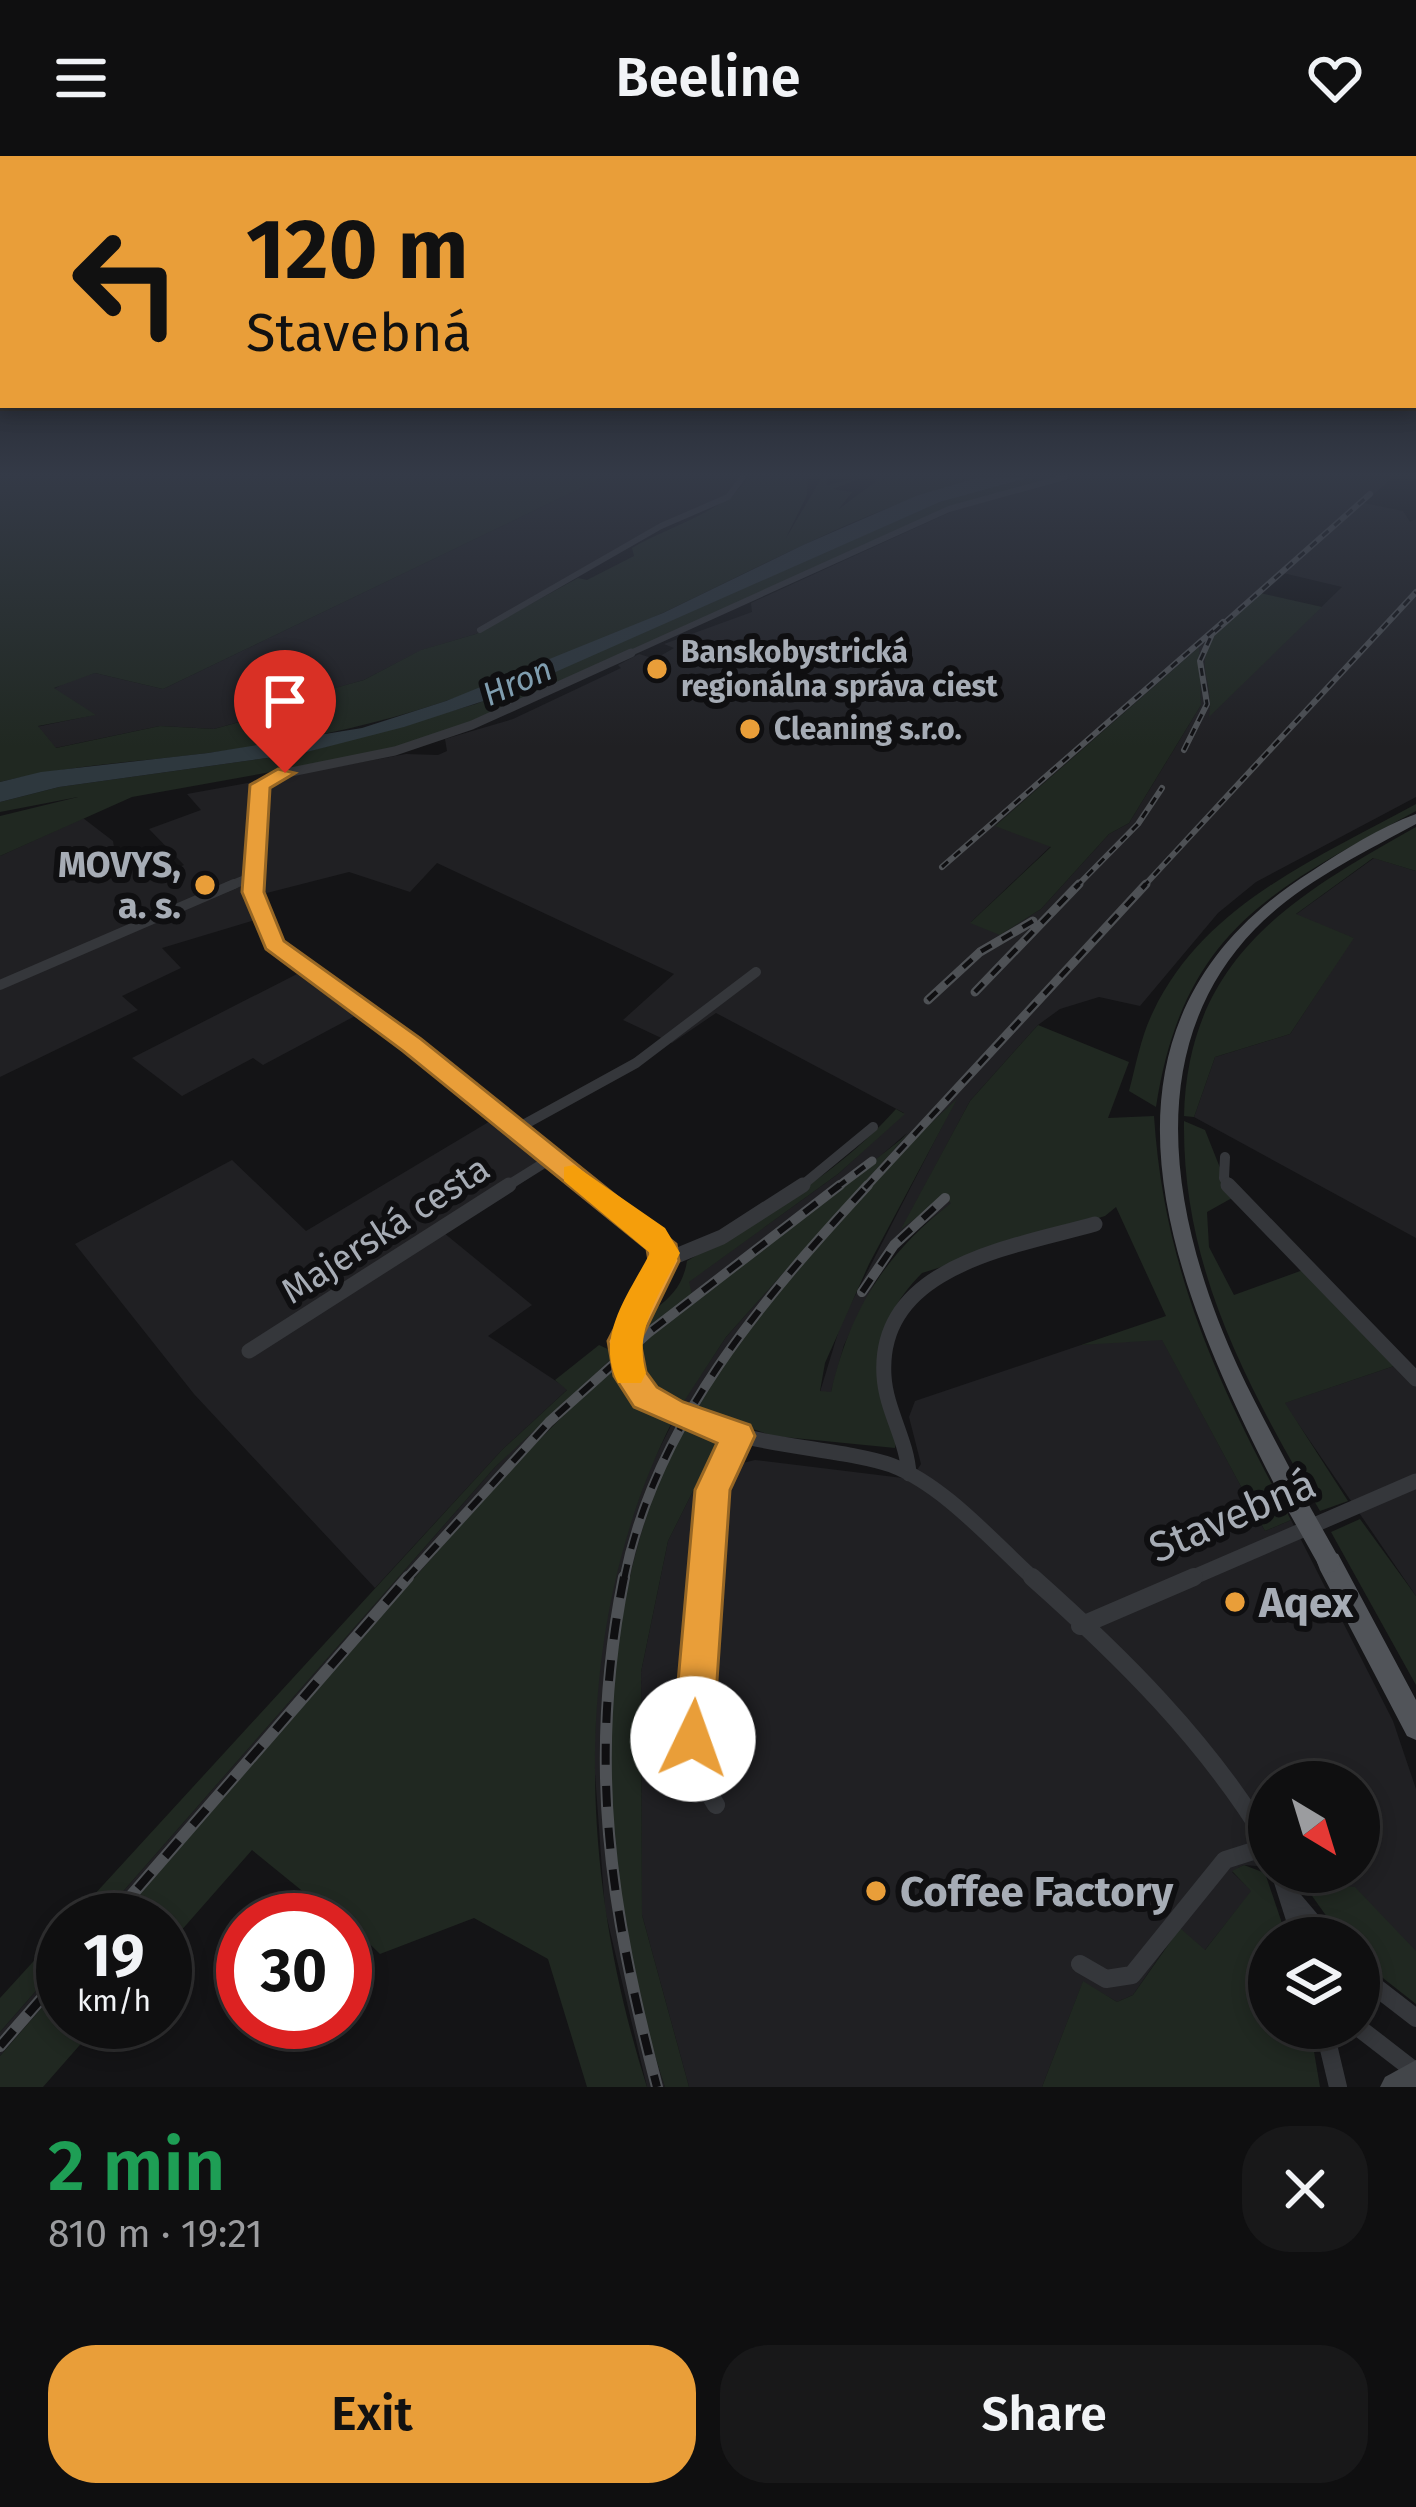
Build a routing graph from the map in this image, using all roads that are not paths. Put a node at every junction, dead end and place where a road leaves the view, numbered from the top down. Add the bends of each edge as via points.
1 (589, 567) edge
2 (820, 567) edge
3 (480, 630) dead end
4 (1416, 818) edge
5 (254, 876) junction
6 (756, 972) dead end
7 (0, 985) edge
8 (873, 1127) dead end
9 (516, 1129) junction
10 (1225, 1157) dead end
11 (552, 1158) junction
12 (1095, 1224) dead end
13 (664, 1261) junction
14 (249, 1351) dead end
15 (1416, 1379) edge
16 (738, 1436) junction
17 (909, 1474) junction
18 (1416, 1481) edge
19 (1080, 1626) junction
20 (1416, 1727) edge
21 (716, 1805) dead end
22 (1248, 1810) edge
23 (1248, 1852) edge
24 (1289, 1894) joint
25 (1295, 1917) edge
26 (1308, 1917) edge
27 (1080, 1964) dead end
28 (1380, 1990) edge
29 (1416, 2018) edge
30 (1380, 2045) edge
31 (1329, 2049) edge
32 (1416, 2073) edge
33 (1338, 2087) edge
34 (1396, 2087) edge

1 - 3 street
2 - 5 street, Majerská cesta via 434,739 268,778 260,785
4 - 20 main road, bridge via 1308,880 1244,931 1195,1004 1169,1095 1168,1141 1178,1221 1204,1315
5 - 7 street
5 - 9 street, Majerská cesta via 256,905 279,949
6 - 9 street, Majerská cesta via 636,1063
8 - 13 street via 755,1219
9 - 11 street, Majerská cesta
10 - 15 street via 1232,1192
11 - 13 street, Majerská cesta via 655,1236
11 - 14 street, Majerská cesta
12 - 17 street via 938,1274 908,1297 883,1374
13 - 16 street via 627,1329 631,1376 671,1412
16 - 17 street via 859,1456
16 - 21 street via 712,1490 699,1613 692,1766
17 - 19 street
18 - 19 street, Stavebná
19 - 22 street via 1225,1772
23 - 27 street via 1225,1860 1132,1975 1106,1978
24 - 25 street
24 - 26 street
28 - 29 street
30 - 32 street
31 - 33 street
32 - 34 street

